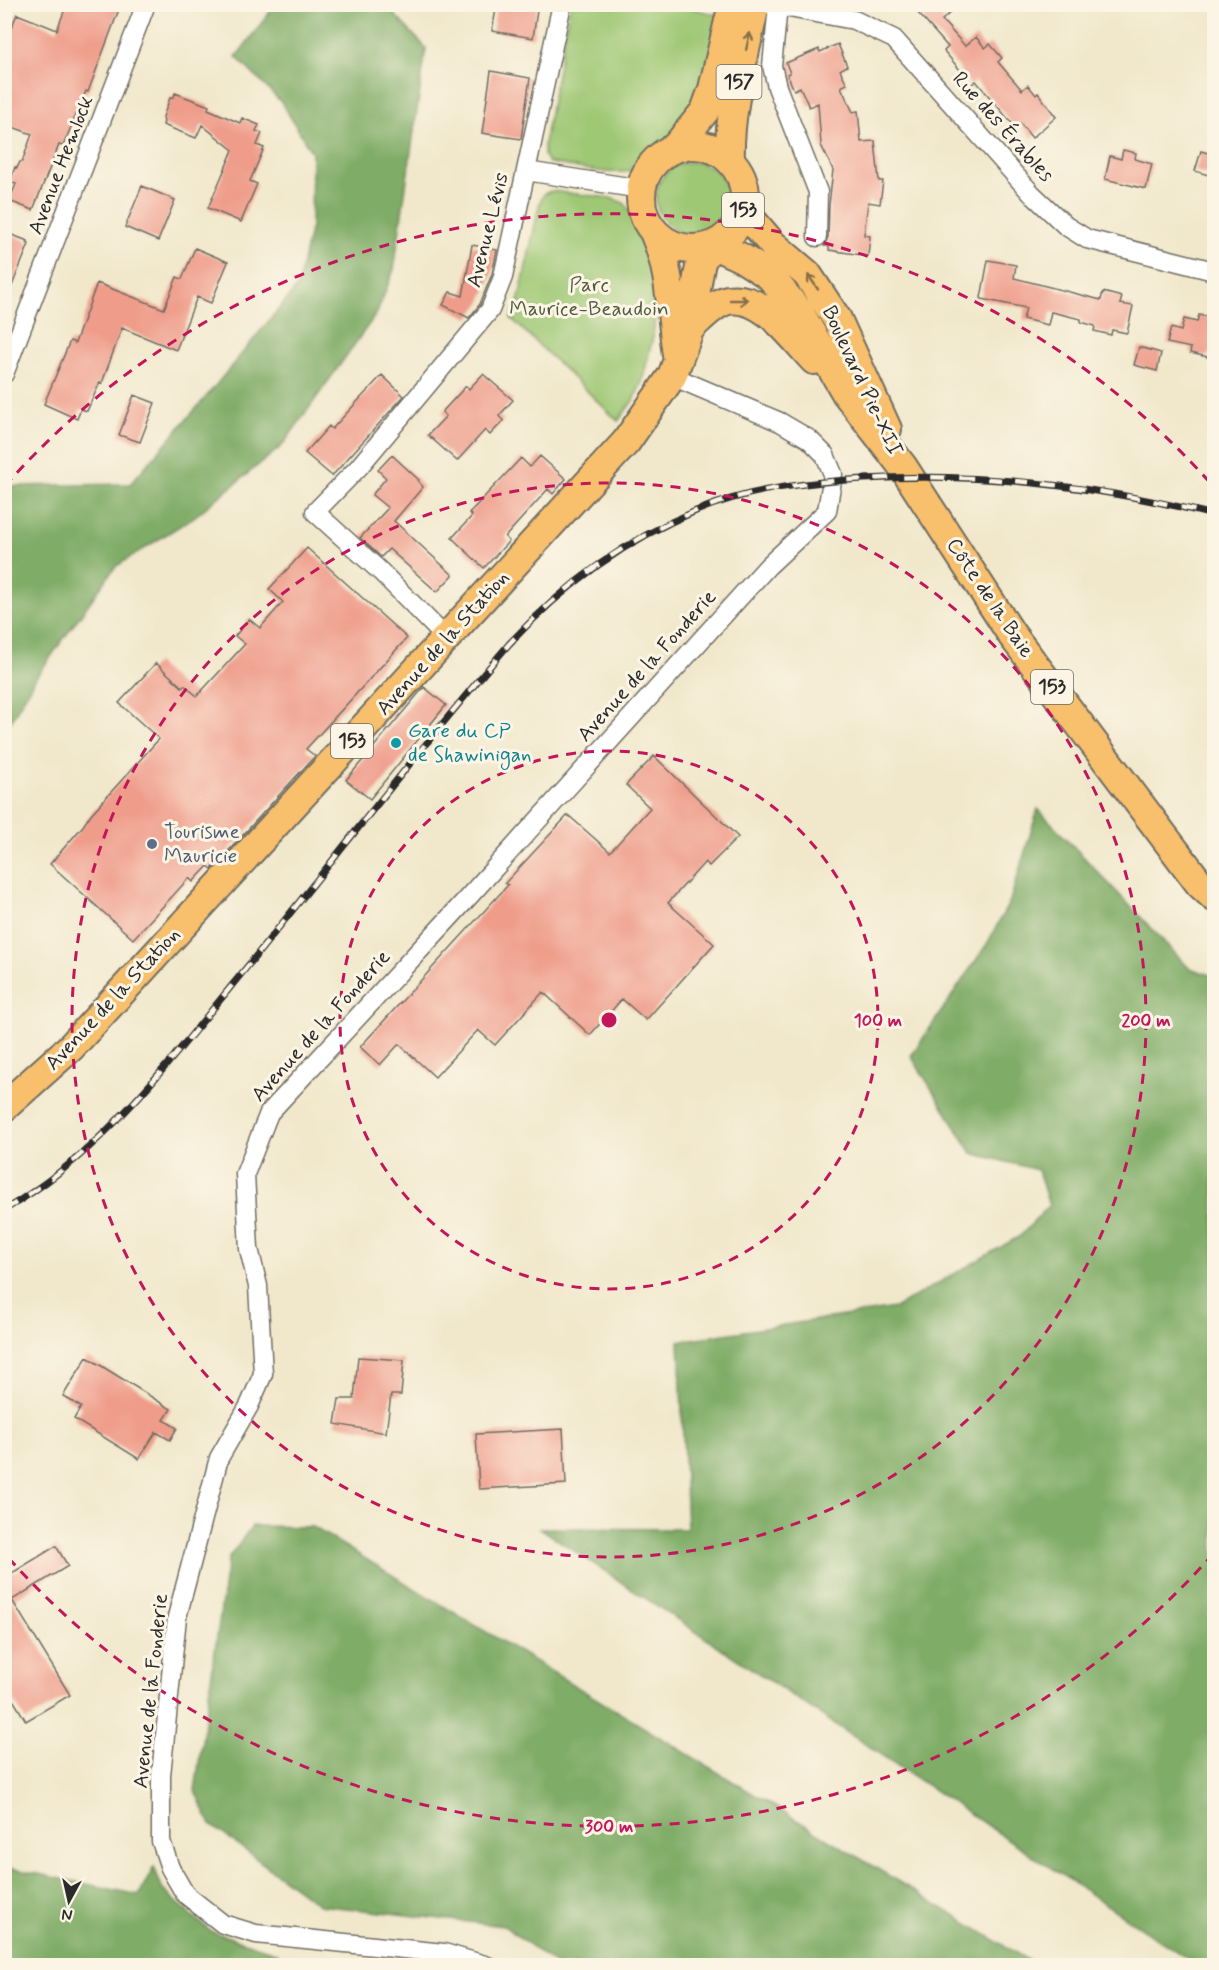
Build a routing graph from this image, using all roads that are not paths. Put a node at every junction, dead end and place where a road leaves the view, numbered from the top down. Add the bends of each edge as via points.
1 (146, 4) edge
2 (562, 4) edge
3 (733, 4) edge
4 (767, 5) edge
5 (674, 149) junction
6 (730, 161) junction
7 (526, 171) junction
8 (641, 189) junction
9 (743, 210) junction
10 (654, 232) junction
11 (817, 237) dead end
12 (711, 246) junction
13 (1215, 271) edge
14 (690, 328) junction
15 (675, 367) junction
16 (4, 374) edge
17 (846, 393) junction
18 (903, 466) junction
19 (447, 639) junction
20 (1215, 897) edge
21 (4, 1107) edge
22 (488, 1965) edge

1 - 16 street, Avenue Hemlock
2 - 7 street, Avenue Lévis
3 - 5 main road, 157 via 705,111
6 -> 4 main road, 157 via 732,119
4 - 11 street via 777,87 818,192
4 - 13 street, Rue des Érables via 854,20 894,39 1032,194 1066,226 1087,239
5 - 6 main road via 710,148
5 - 8 main road via 652,164
6 - 9 main road, 153 via 740,175 745,193
7 - 8 street
7 - 19 street, Avenue Lévis via 503,277 490,310 358,468 315,512
8 - 10 main road via 642,211
9 - 12 main road, 153 via 733,231
18 -> 9 main road, Boulevard Pie-XII / 153 via 837,319 807,274 773,245
10 - 12 main road, 153 via 679,247
10 - 15 main road via 667,276
12 - 14 main road, Avenue de la Station / 153 via 701,262
12 - 17 main road, Boulevard Pie-XII / 153 via 742,258 770,276 799,312
14 - 15 main road, Avenue de la Station / 153
14 -> 17 main road via 726,300 750,300 769,312
15 - 19 main road, Avenue de la Station / 153 via 626,442
15 - 22 street, Avenue de la Fonderie via 809,439 825,455 833,474 827,511 768,566 269,1113 245,1174 263,1374 219,1458 177,1617 160,1775 161,1841 170,1868 186,1894 223,1924 256,1934 444,1953
17 - 18 main road, Boulevard Pie-XII / 153
18 - 20 main road, Côte de la Baie / 153 via 1012,635 1200,884
19 - 21 main road, Avenue de la Station / 153 via 71,1047

